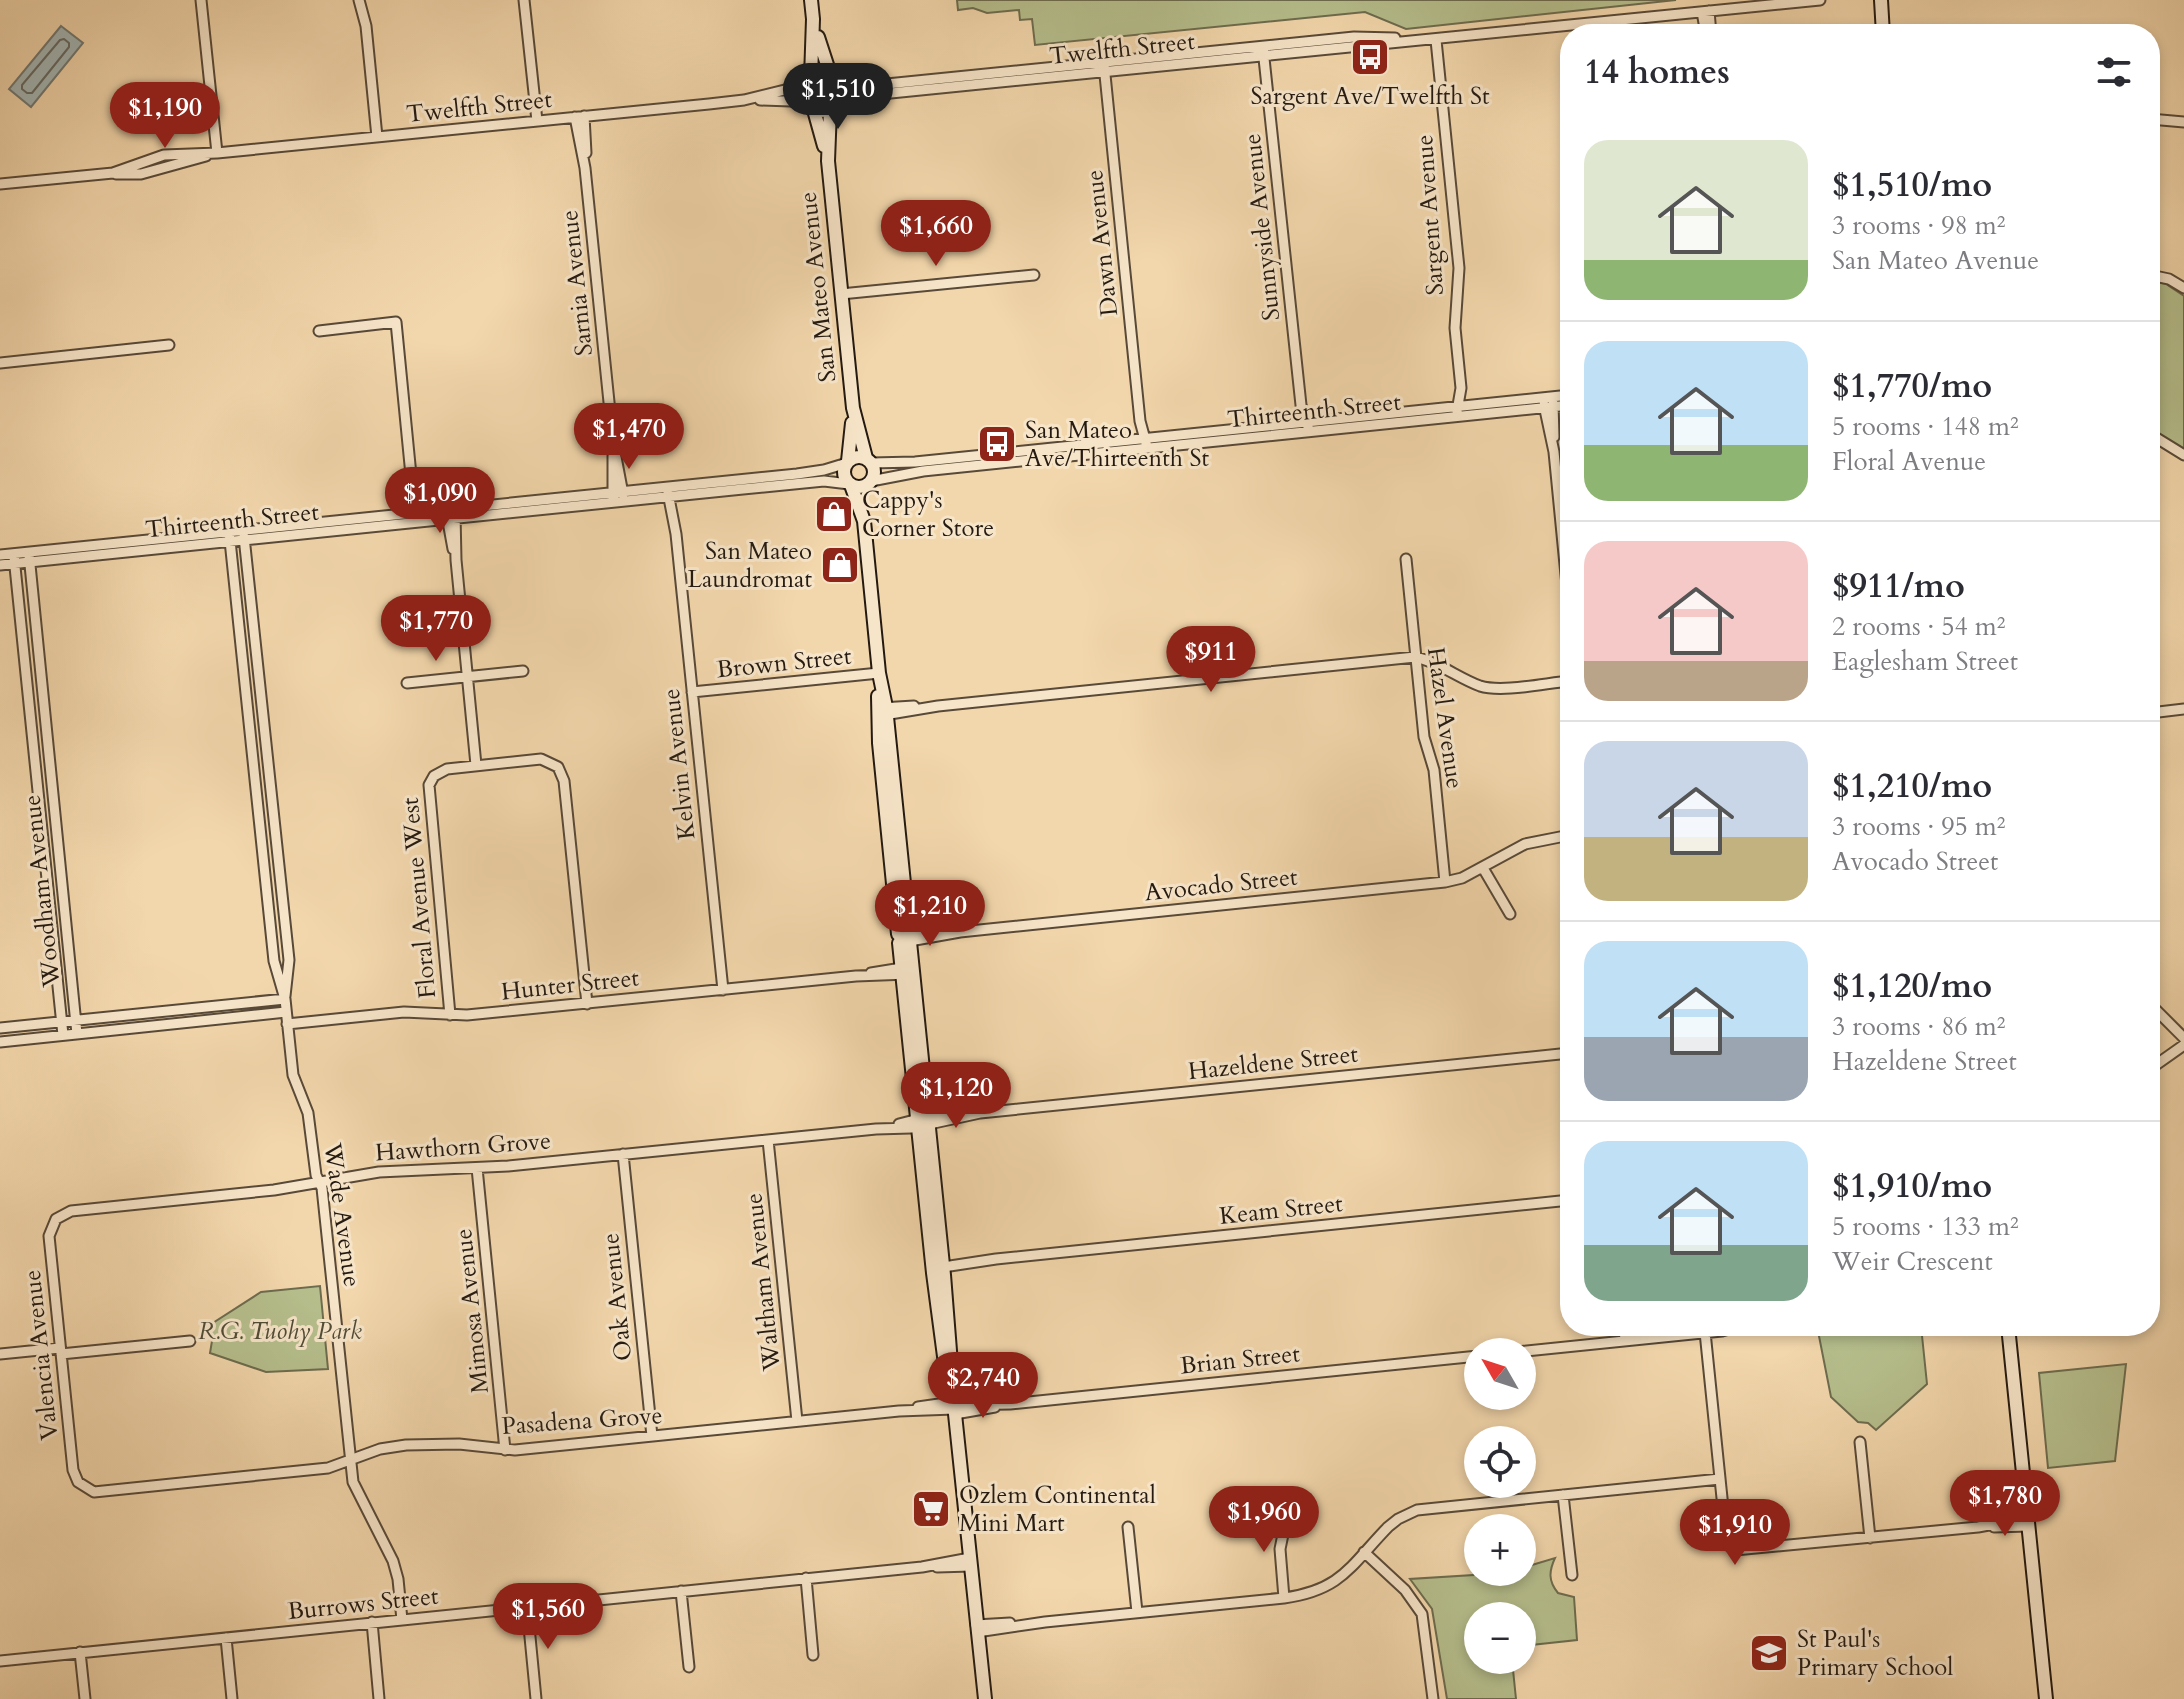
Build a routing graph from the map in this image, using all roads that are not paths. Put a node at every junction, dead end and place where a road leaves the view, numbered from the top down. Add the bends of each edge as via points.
1 (201, 0) edge
2 (359, 0) edge
3 (367, 0) edge
4 (524, 0) edge
5 (811, 0) edge
6 (1820, 0) edge
7 (1881, 0) edge
8 (1706, 11) junction
9 (813, 19) junction
10 (1585, 24) edge
11 (1707, 24) edge
12 (1882, 24) edge
13 (366, 26) junction
14 (1560, 27) edge
15 (1436, 40) junction
16 (1263, 50) junction
17 (1104, 66) junction
18 (834, 80) junction
19 (808, 82) junction
20 (744, 100) junction
21 (810, 107) junction
22 (833, 107) junction
23 (580, 117) junction
24 (2160, 120) edge
25 (537, 121) junction
26 (2184, 122) edge
27 (377, 137) junction
28 (217, 153) junction
29 (828, 161) junction
30 (0, 184) edge
31 (1034, 275) dead end
32 (2160, 277) edge
33 (2184, 288) edge
34 (841, 294) junction
35 (319, 331) dead end
36 (169, 345) dead end
37 (0, 363) edge
38 (1461, 388) junction
39 (1560, 398) edge
40 (1548, 402) junction
41 (1560, 404) edge
42 (853, 408) junction
43 (1469, 410) junction
44 (1457, 412) junction
45 (1302, 427) junction
46 (2160, 440) edge
47 (1142, 444) junction
48 (2184, 455) edge
49 (868, 461) junction
50 (848, 462) junction
51 (870, 482) junction
52 (850, 485) junction
53 (672, 491) junction
54 (619, 497) junction
55 (451, 514) junction
56 (1560, 514) edge
57 (415, 518) junction
58 (864, 521) junction
59 (244, 535) junction
60 (230, 536) junction
61 (0, 555) edge
62 (29, 557) junction
63 (14, 558) junction
64 (1406, 559) dead end
65 (0, 565) edge
66 (1415, 657) junction
67 (523, 671) dead end
68 (879, 673) junction
69 (468, 677) junction
70 (1560, 682) edge
71 (407, 683) dead end
72 (692, 692) junction
73 (2184, 709) edge
74 (882, 711) junction
75 (2160, 712) edge
76 (476, 765) junction
77 (1560, 837) edge
78 (1483, 868) junction
79 (1445, 882) junction
80 (1510, 914) dead end
81 (904, 938) junction
82 (907, 971) junction
83 (723, 990) junction
84 (285, 999) junction
85 (587, 1004) junction
86 (286, 1012) junction
87 (2160, 1014) edge
88 (450, 1015) junction
89 (75, 1020) junction
90 (62, 1021) junction
91 (287, 1024) junction
92 (0, 1028) edge
93 (77, 1034) junction
94 (63, 1035) junction
95 (2184, 1038) edge
96 (0, 1042) edge
97 (2184, 1045) edge
98 (1560, 1054) edge
99 (2160, 1062) edge
100 (923, 1122) junction
101 (768, 1140) junction
102 (623, 1154) junction
103 (477, 1168) junction
104 (319, 1182) junction
105 (1560, 1201) edge
106 (56, 1219) joint
107 (937, 1265) junction
108 (1625, 1336) edge
109 (1669, 1336) edge
110 (1705, 1336) edge
111 (2009, 1336) edge
112 (190, 1341) dead end
113 (1625, 1341) junction
114 (1536, 1350) edge
115 (60, 1351) junction
116 (0, 1354) edge
117 (1464, 1357) edge
118 (954, 1408) junction
119 (797, 1421) junction
120 (652, 1436) junction
121 (1860, 1442) dead end
122 (505, 1450) junction
123 (350, 1460) junction
124 (1720, 1479) junction
125 (82, 1486) joint
126 (1563, 1495) junction
127 (1287, 1515) dead end
128 (2028, 1522) junction
129 (1128, 1527) dead end
130 (1870, 1538) junction
131 (1364, 1552) junction
132 (970, 1562) junction
133 (1572, 1575) dead end
134 (806, 1578) junction
135 (681, 1591) junction
136 (1284, 1598) junction
137 (527, 1606) junction
138 (1137, 1612) junction
139 (402, 1620) junction
140 (372, 1622) junction
141 (977, 1628) junction
142 (226, 1638) junction
143 (80, 1652) junction
144 (813, 1655) dead end
145 (0, 1661) edge
146 (689, 1667) dead end
147 (981, 1675) junction
148 (85, 1699) edge
149 (232, 1699) edge
150 (379, 1699) edge
151 (536, 1699) edge
152 (979, 1699) edge
153 (985, 1699) edge
154 (1433, 1699) edge
155 (2046, 1699) edge

1 - 28 street
2 - 13 street
3 - 13 street
4 - 25 street
5 - 9 street
6 - 8 street, Twelfth Street
7 - 12 street
8 - 10 street, Twelfth Street
8 - 11 street
9 - 18 street
9 - 19 street
13 - 27 street
14 - 15 street, Twelfth Street
15 - 16 street, Twelfth Street via 1370,36
15 - 38 street, Sargent Avenue via 1459,268 1455,328
16 - 17 street, Twelfth Street
16 - 45 street, Sunnyside Avenue
17 - 18 street, Twelfth Street via 857,87
17 - 22 street, Twelfth Street via 871,95
17 - 47 street, Dawn Avenue
18 - 19 street via 821,75
18 - 22 street via 840,95
19 - 20 street, Twelfth Street
19 - 21 street via 803,95
20 - 21 street, Twelfth Street
20 - 23 street, Twelfth Street
21 - 22 street
21 - 29 street, San Mateo Avenue
22 - 29 street, San Mateo Avenue
23 - 25 street, Twelfth Street
23 - 54 street, Sarnia Avenue
24 - 26 street
25 - 27 street, Twelfth Street
27 - 28 street, Twelfth Street
28 - 30 street, Twelfth Street via 128,176
29 - 34 street, San Mateo Avenue
31 - 34 street
32 - 33 street
34 - 42 street, San Mateo Avenue
35 - 57 street via 396,322
36 - 37 street
38 - 43 street, Sargent Avenue
38 - 44 street, Sargent Avenue
39 - 40 street, Thirteenth Street
40 - 41 street, Thirteenth Street
40 - 43 street, Thirteenth Street
40 - 56 street
42 - 49 street, San Mateo Avenue
42 - 50 street, San Mateo Avenue
43 - 44 street, Thirteenth Street
44 - 45 street, Thirteenth Street
45 - 47 street, Thirteenth Street
46 - 48 street
47 - 49 street, Thirteenth Street via 901,463
47 - 51 street, Thirteenth Street
49 - 50 street via 857,457
49 - 51 street via 874,472
50 - 52 street via 844,476
50 - 53 street, Thirteenth Street
51 - 52 street
51 - 58 street
52 - 53 street, Thirteenth Street via 824,481
52 - 58 street
53 - 54 street, Thirteenth Street
53 - 72 street, Kelvin Avenue
54 - 55 street, Thirteenth Street
55 - 57 street, Thirteenth Street
55 - 69 street
57 - 59 street, Thirteenth Street
58 - 68 street
59 - 60 street, Thirteenth Street
59 - 84 street, Wade Avenue via 289,960
60 - 62 street, Thirteenth Street
60 - 84 street, Wade Avenue via 274,961
61 - 63 street, Thirteenth Street
62 - 63 street, Thirteenth Street
62 - 89 street, Woodham Avenue
63 - 65 street, Thirteenth Street
63 - 90 street, Woodham Avenue
64 - 66 street, Hazel Avenue
66 - 70 street via 1483,687
66 - 74 street
66 - 79 street, Hazel Avenue
67 - 69 street
68 - 72 street, Brown Street
68 - 74 street
69 - 71 street
69 - 76 street
72 - 83 street, Kelvin Avenue
73 - 75 street
74 - 81 street
76 - 85 street, Floral Avenue West via 541,759 562,774
76 - 88 street, Floral Avenue West via 440,771 429,785
77 - 78 street, Avocado Street via 1525,844
78 - 79 street, Avocado Street
78 - 80 street
79 - 81 street, Avocado Street
81 - 82 street
82 - 83 street, Hunter Street
82 - 100 street
83 - 85 street, Hunter Street
84 - 86 street, Wade Avenue
84 - 89 street
85 - 88 street, Hunter Street
86 - 91 street, Wade Avenue
86 - 93 street
87 - 95 street
88 - 91 street, Hunter Street via 404,1012
89 - 90 street
89 - 93 street, Woodham Avenue
90 - 92 street
90 - 94 street, Woodham Avenue
91 - 104 street, Wade Avenue via 293,1075 308,1113
93 - 94 street
94 - 96 street
97 - 99 street
98 - 100 street, Hazeldene Street
100 - 101 street, Hawthorn Grove
100 - 107 street
101 - 102 street, Hawthorn Grove
101 - 119 street, Waltham Avenue
102 - 103 street, Hawthorn Grove
102 - 120 street, Oak Avenue
103 - 104 street, Hawthorn Grove via 379,1172
103 - 122 street, Mimosa Avenue
104 - 106 street, Hawthorn Grove via 71,1211
104 - 123 street, Wade Avenue
105 - 107 street, Keam Street
106 - 115 street, Valencia Avenue via 49,1236
107 - 118 street
108 - 113 street
109 - 113 street
110 - 124 street
111 - 128 street
112 - 115 street
113 - 114 street
115 - 116 street
115 - 125 street, Valencia Avenue via 73,1470
117 - 118 street, Brian Street
118 - 119 street, Pasadena Grove
118 - 132 street
119 - 120 street, Pasadena Grove
120 - 122 street, Pasadena Grove
121 - 130 street
122 - 123 street, Pasadena Grove via 437,1443 380,1449
123 - 125 street, Pasadena Grove via 318,1470 99,1492
123 - 139 street, Wade Avenue via 355,1488 393,1561
124 - 126 street
124 - 130 street via 1726,1537 1735,1550
126 - 131 street via 1417,1510 1398,1519
126 - 133 street
127 - 136 street via 1280,1549
128 - 130 street
128 - 155 street
129 - 138 street
131 - 136 street via 1326,1588
131 - 154 street via 1422,1614
132 - 134 street, Burrows Street
132 - 141 street
134 - 135 street, Burrows Street
134 - 144 street
135 - 137 street, Burrows Street
135 - 146 street
136 - 138 street
137 - 139 street, Burrows Street
137 - 151 street
138 - 141 street
139 - 140 street, Burrows Street
140 - 142 street, Burrows Street
140 - 150 street
141 - 147 street
142 - 143 street, Burrows Street
142 - 149 street
143 - 145 street, Burrows Street
143 - 148 street
147 - 152 street
147 - 153 street

